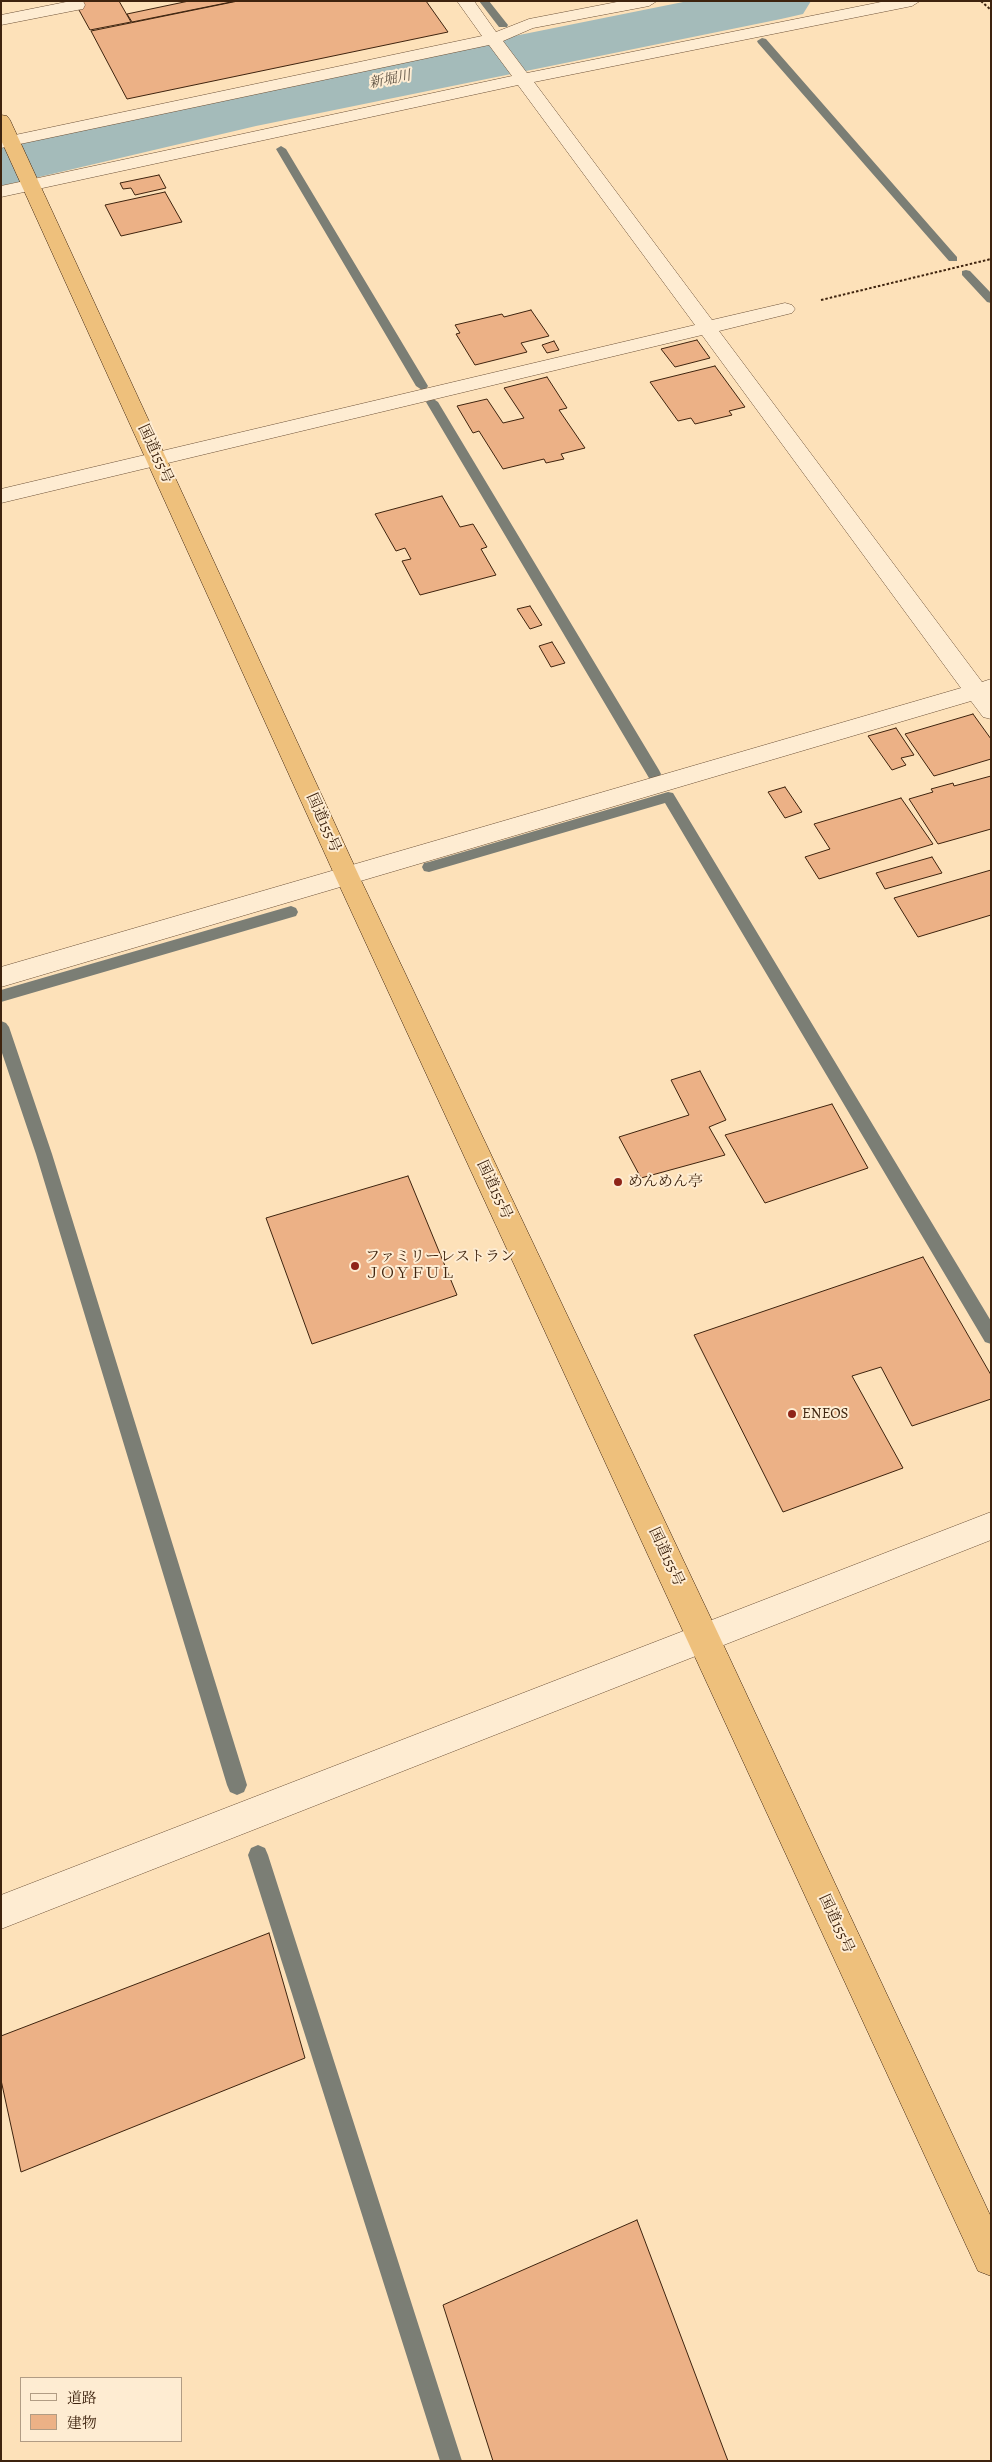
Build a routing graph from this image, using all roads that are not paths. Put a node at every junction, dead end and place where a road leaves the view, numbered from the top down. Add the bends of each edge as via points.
1 (465, 1) edge
2 (649, 1) edge
3 (912, 1) edge
4 (77, 6) dead end
5 (1, 20) edge
6 (495, 41) junction
7 (519, 74) junction
8 (1, 120) edge
9 (6, 142) edge
10 (32, 185) junction
11 (1, 192) edge
12 (786, 309) road end
13 (708, 327) junction
14 (158, 459) junction
15 (1, 496) edge
16 (983, 689) edge
17 (991, 711) edge
18 (347, 876) junction
19 (1, 977) edge
20 (991, 1526) edge
21 (704, 1638) junction
22 (1, 1912) edge
23 (991, 2258) edge

1 - 6 street
2 - 6 street via 529,24
3 - 7 street
4 - 5 street
6 - 7 street
6 - 9 street
7 - 10 street
7 - 13 street
8 - 9 highway, 国道155号
9 - 10 highway, 国道155号
10 - 11 street
10 - 14 highway, 国道155号
12 - 13 street
13 - 14 street
13 - 16 street
14 - 15 street
14 - 18 highway, 国道155号
16 - 17 street
16 - 18 street
18 - 19 street
18 - 21 highway, 国道155号
20 - 21 street
21 - 22 street
21 - 23 highway, 国道155号

